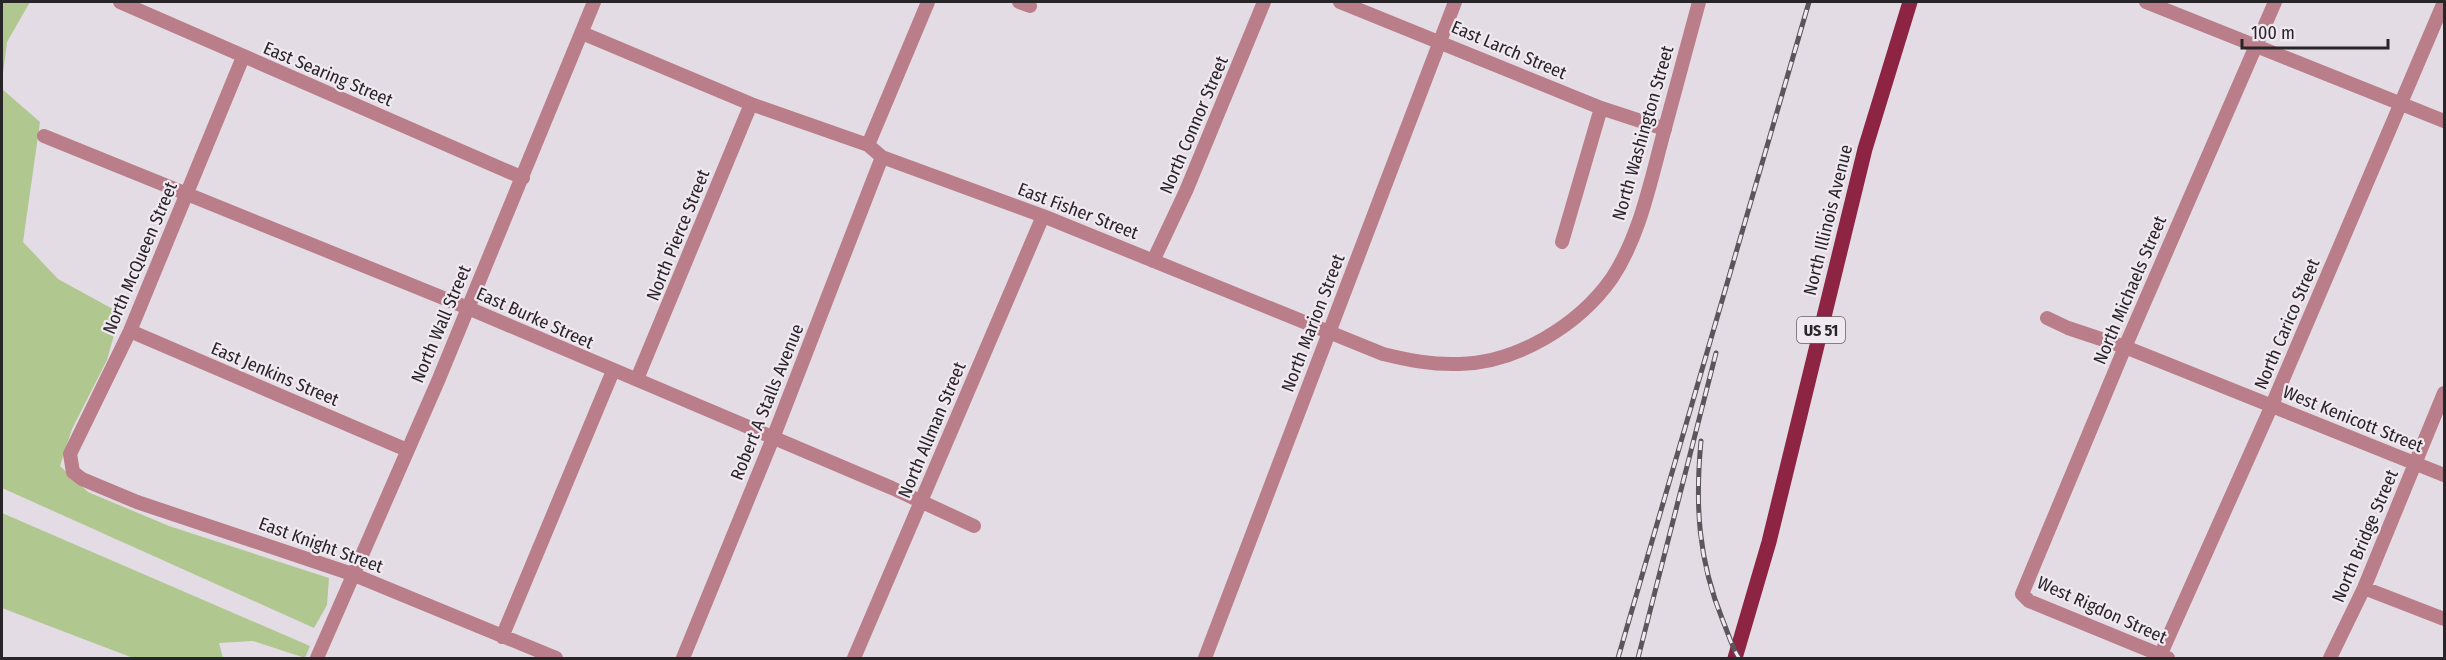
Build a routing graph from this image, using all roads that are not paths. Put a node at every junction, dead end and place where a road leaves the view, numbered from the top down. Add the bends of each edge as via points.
1 (120, 2) edge
2 (594, 2) edge
3 (928, 2) edge
4 (1264, 2) edge
5 (1340, 2) edge
6 (1455, 2) edge
7 (1699, 2) edge
8 (1910, 2) edge
9 (2146, 2) edge
10 (2275, 2) edge
11 (2444, 2) edge
12 (582, 33) junction
13 (1441, 41) junction
14 (2255, 45) junction
15 (243, 57) junction
16 (2400, 103) junction
17 (752, 104) junction
18 (1601, 108) junction
19 (2445, 121) edge
20 (1665, 129) junction
21 (44, 136) dead end
22 (868, 145) junction
23 (882, 157) junction
24 (523, 178) junction
25 (188, 194) junction
26 (1042, 216) junction
27 (1562, 242) dead end
28 (1153, 261) junction
29 (468, 308) junction
30 (2048, 318) dead end
31 (1565, 324) joint
32 (130, 331) junction
33 (1329, 332) junction
34 (2125, 346) junction
35 (613, 371) junction
36 (638, 379) junction
37 (2445, 393) edge
38 (2272, 405) junction
39 (773, 438) junction
40 (407, 450) junction
41 (2416, 463) junction
42 (73, 472) joint
43 (2445, 475) edge
44 (922, 501) junction
45 (974, 526) dead end
46 (352, 574) junction
47 (2364, 588) junction
48 (2022, 594) joint
49 (2445, 619) edge
50 (502, 637) junction
51 (317, 658) edge
52 (556, 658) edge
53 (682, 658) edge
54 (854, 658) edge
55 (1205, 658) edge
56 (1735, 658) edge
57 (2162, 658) edge
58 (2330, 658) edge

1 - 15 street, East Searing Street
2 - 12 street, North Wall Street
3 - 22 street
4 - 28 street, North Connor Street via 1192,178
5 - 13 street, East Larch Street
6 - 13 street, North Marion Street
7 - 20 street, North Washington Street
8 - 56 main road, North Illinois Avenue / US 51 via 1865,149 1772,530
9 - 14 street
10 - 14 street, North Michaels Street
11 - 16 street, North Carico Street
12 - 17 street, East Fisher Street
12 - 24 street, North Wall Street
13 - 18 street, East Larch Street
13 - 33 street, North Marion Street
14 - 16 street
14 - 34 street, North Michaels Street
15 - 24 street, East Searing Street
15 - 25 street, North McQueen Street
16 - 19 street
16 - 38 street, North Carico Street
17 - 22 street, East Fisher Street
17 - 36 street, North Pierce Street
18 - 20 street, East Larch Street
18 - 27 street
20 - 31 street, North Washington Street via 1638,223 1613,276 1586,308
21 - 25 street, East Burke Street
22 - 23 street, East Fisher Street
23 - 26 street, East Fisher Street
23 - 39 street, Robert A Stalls Avenue
24 - 29 street, North Wall Street
25 - 29 street, East Burke Street
25 - 32 street, North McQueen Street
26 - 28 street, East Fisher Street
26 - 44 street, North Allman Street
28 - 33 street, East Fisher Street
29 - 35 street, East Burke Street
29 - 40 street, North Wall Street
30 - 34 street, West Kenicott Street
31 - 33 street, East Fisher Street via 1527,347 1492,359 1460,364 1421,363 1383,354
32 - 40 street, East Jenkins Street
32 - 42 street, North McQueen Street via 70,454
33 - 55 street, North Marion Street
34 - 38 street, West Kenicott Street
34 - 48 street, North Michaels Street
35 - 36 street, East Burke Street
35 - 50 street
36 - 39 street, East Burke Street
37 - 41 street, North Bridge Street
38 - 41 street, West Kenicott Street
38 - 57 street, North Carico Street
39 - 44 street, East Burke Street
39 - 53 street, Robert A Stalls Avenue
40 - 46 street, North Wall Street
41 - 43 street, West Kenicott Street
41 - 47 street, North Bridge Street
42 - 46 street, East Knight Street via 138,502
44 - 45 street, East Burke Street
44 - 54 street, North Allman Street
46 - 50 street, East Knight Street
46 - 51 street, North Wall Street
47 - 49 street
47 - 58 street, North Bridge Street
48 - 57 street, West Rigdon Street via 2029,601
50 - 52 street, East Knight Street

